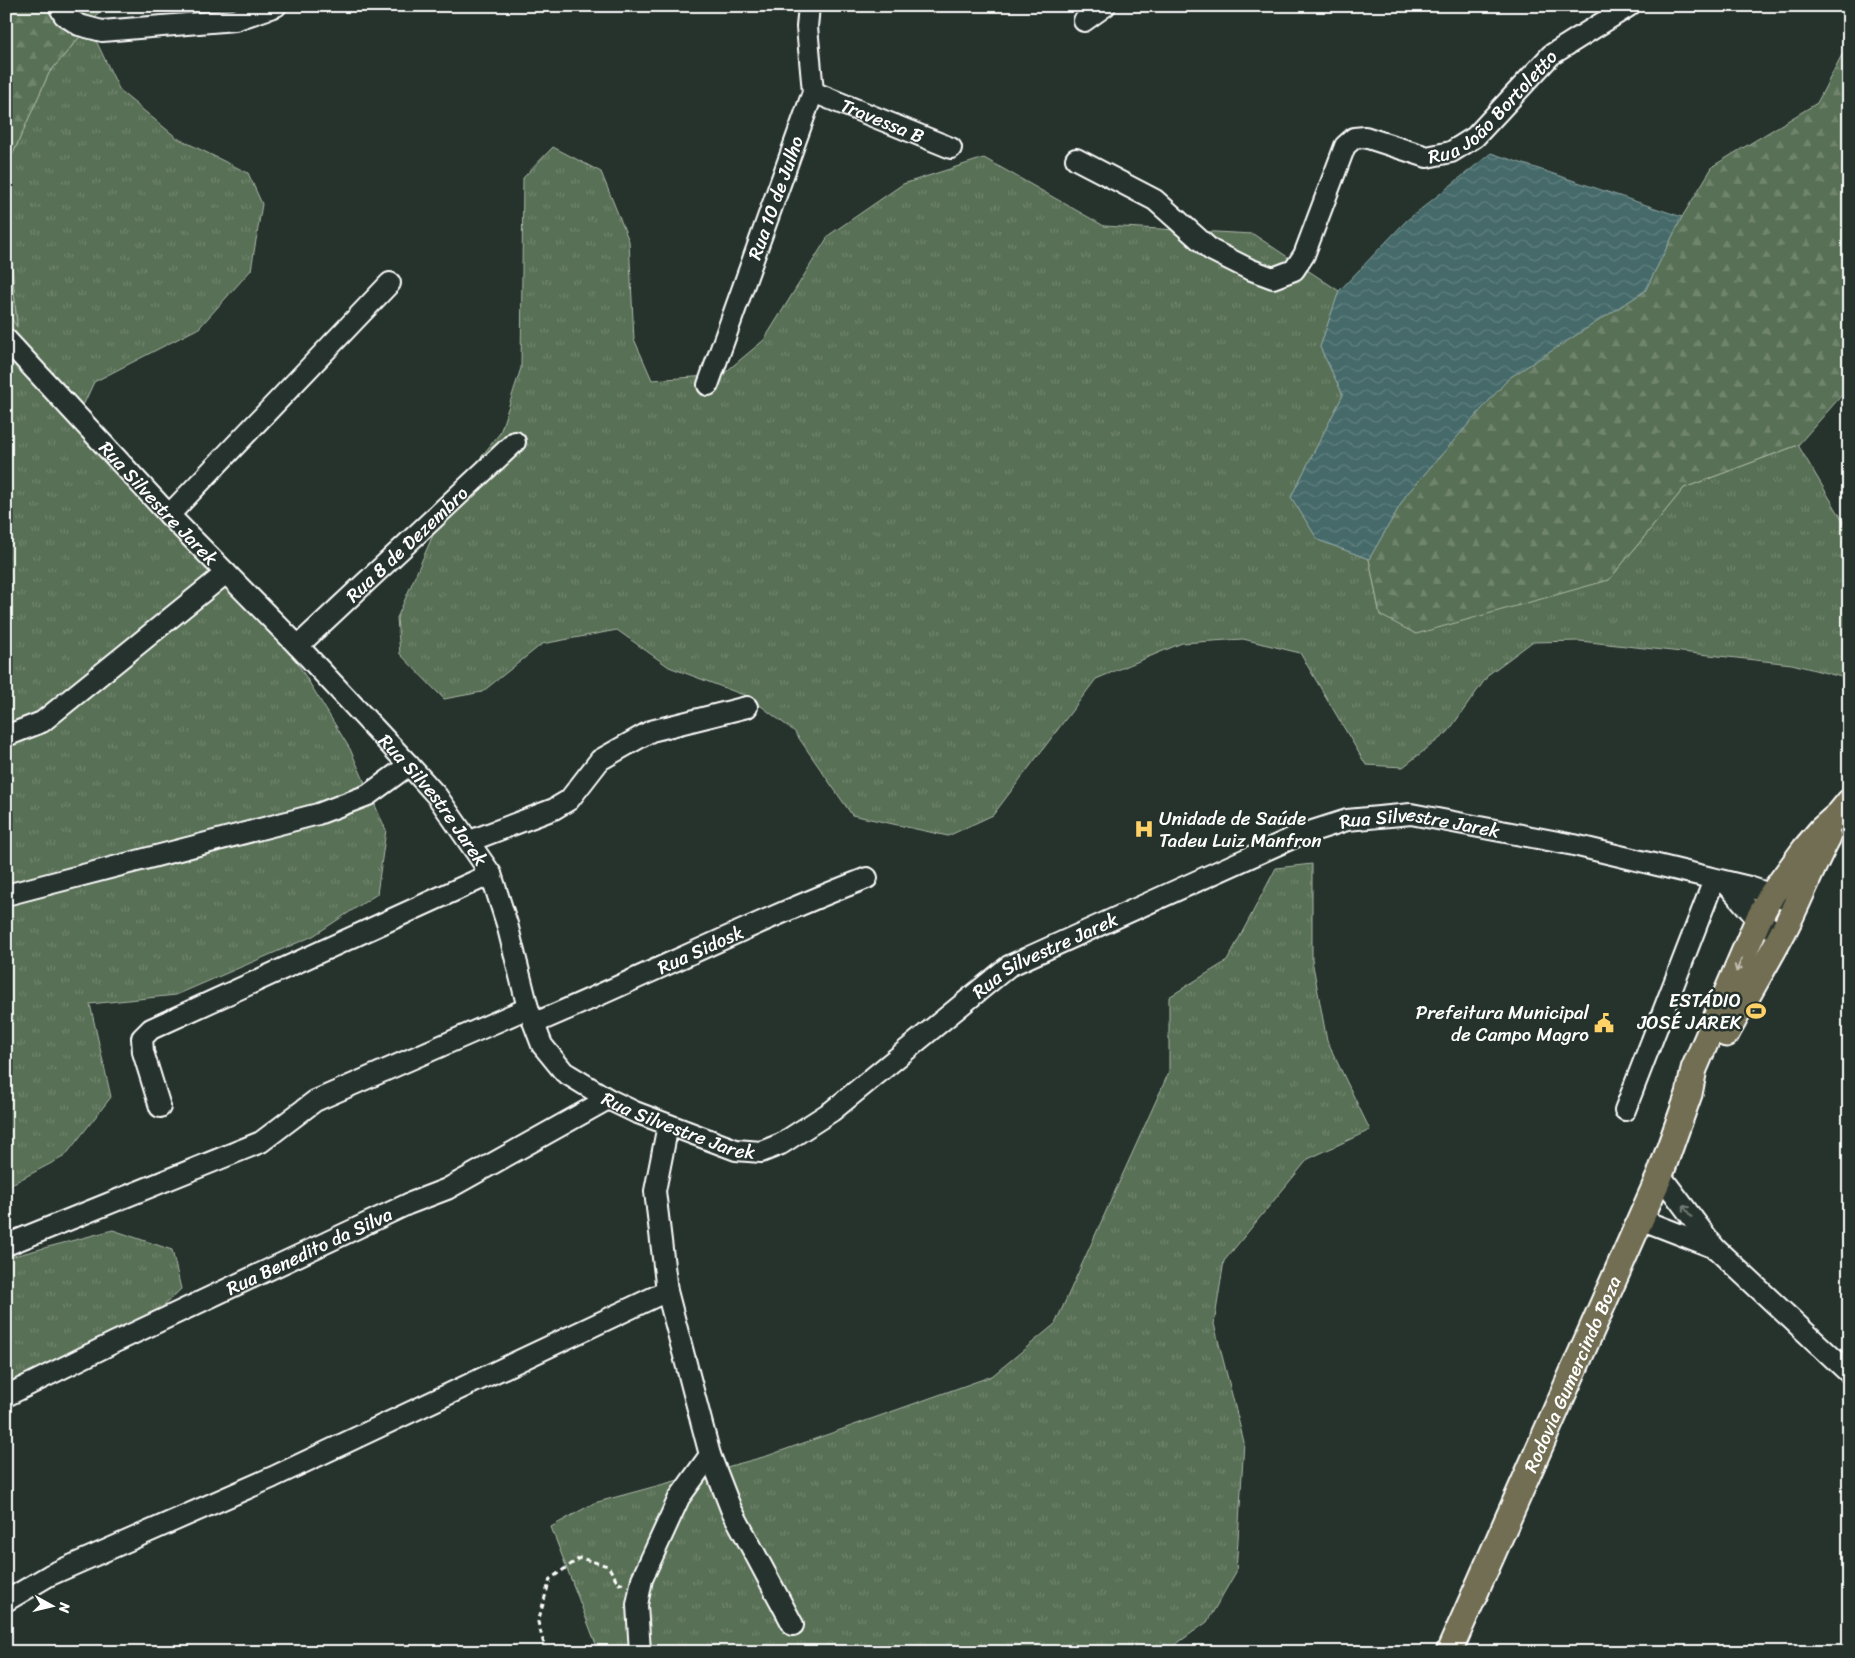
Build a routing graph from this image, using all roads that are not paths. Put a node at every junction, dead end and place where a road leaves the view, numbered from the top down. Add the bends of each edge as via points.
1 (59, 6) edge
2 (276, 6) edge
3 (809, 6) edge
4 (1105, 6) edge
5 (1629, 6) edge
6 (1084, 22) dead end
7 (813, 92) junction
8 (952, 148) dead end
9 (1076, 159) dead end
10 (390, 283) dead end
11 (6, 339) edge
12 (708, 385) dead end
13 (515, 442) dead end
14 (169, 516) junction
15 (226, 573) junction
16 (298, 646) junction
17 (747, 707) dead end
18 (6, 736) edge
19 (410, 765) junction
20 (1845, 807) edge
21 (470, 842) junction
22 (491, 874) junction
23 (868, 878) dead end
24 (1720, 881) junction
25 (1772, 894) junction
26 (6, 895) edge
27 (1797, 904) junction
28 (1758, 920) junction
29 (1782, 935) junction
30 (532, 1016) junction
31 (1689, 1094) junction
32 (608, 1099) junction
33 (160, 1107) dead end
34 (1625, 1110) dead end
35 (668, 1125) junction
36 (1660, 1175) junction
37 (1640, 1219) junction
38 (6, 1246) edge
39 (1715, 1248) junction
40 (667, 1291) junction
41 (1849, 1373) edge
42 (6, 1396) edge
43 (710, 1455) junction
44 (6, 1601) edge
45 (793, 1625) dead end
46 (640, 1652) edge
47 (1450, 1652) edge

1 - 2 street via 64,15 78,25 102,31 235,20
3 - 7 street, Rua 10 de Julho via 807,27
4 - 6 street
5 - 9 street, Rua João Bortoletto via 1551,55 1475,138 1451,152 1427,157 1365,137 1354,138 1345,146 1304,255 1294,270 1273,278 1211,250 1155,200
7 - 8 street, Travessa B
7 - 12 street, Rua 10 de Julho
10 - 14 street
11 - 14 street, Rua Silvestre Jarek
13 - 16 street, Rua 8 de Dezembro
14 - 15 street, Rua Silvestre Jarek
15 - 16 street, Rua Silvestre Jarek
15 - 18 street via 42,722
16 - 19 street, Rua Silvestre Jarek
17 - 21 street via 650,731 600,760 569,800
19 - 21 street, Rua Silvestre Jarek
19 - 26 street via 368,796 318,814
20 - 25 main road, Rodovia Gumercindo Boza via 1811,842
20 - 27 main road, Rodovia Gumercindo Boza via 1818,854
21 - 22 street, Rua Silvestre Jarek
22 - 30 street, Rua Silvestre Jarek
22 - 33 street via 151,1029 142,1038 143,1052
23 - 30 street, Rua Sidosk via 806,902 622,986
24 - 25 street, Rua Silvestre Jarek
24 - 28 street
24 - 34 street
24 - 35 street, Rua Silvestre Jarek via 1574,845 1411,814 1347,820 1297,836 1009,966 832,1111 781,1144 761,1152 736,1150
25 - 27 street
25 - 28 main road, Rodovia Gumercindo Boza
27 - 29 main road, Rodovia Gumercindo Boza
28 - 29 street
28 -> 31 main road, Rodovia Gumercindo Boza via 1694,1069
29 - 31 main road, Rodovia Gumercindo Boza via 1716,1054
30 - 32 street, Rua Silvestre Jarek via 542,1045 564,1072
30 - 38 street, Rua Sidosk via 315,1102 261,1142
31 - 36 main road, Rodovia Gumercindo Boza
32 - 35 street, Rua Silvestre Jarek
32 - 42 street, Rua Benedito da Silva via 447,1189 408,1204
35 - 40 street via 655,1191
36 - 37 main road, Rodovia Gumercindo Boza
39 -> 36 street
37 - 39 street
37 - 47 main road, Rodovia Gumercindo Boza
39 - 41 street
40 - 43 street
40 - 44 street via 273,1477 50,1575
43 - 45 street via 731,1509
43 - 46 street via 680,1498 642,1579 637,1605

